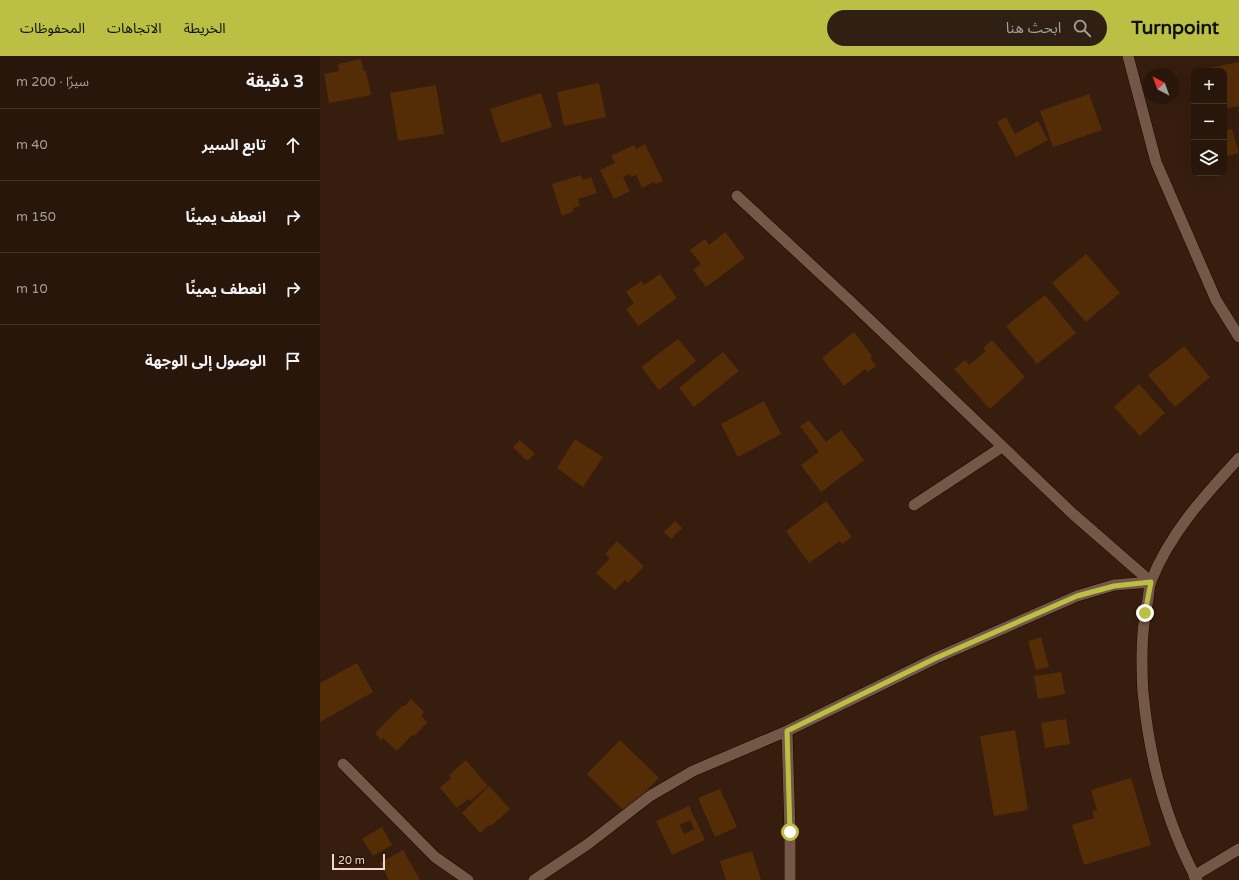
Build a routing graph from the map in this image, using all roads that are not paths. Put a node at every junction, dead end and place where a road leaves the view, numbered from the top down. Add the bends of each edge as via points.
1 (1128, 56) edge
2 (737, 196) dead end
3 (1239, 337) edge
4 (1002, 447) junction
5 (1239, 458) edge
6 (914, 505) dead end
7 (1151, 582) junction
8 (787, 731) junction
9 (343, 764) dead end
10 (1239, 849) edge
11 (1196, 878) edge
12 (468, 880) edge
13 (534, 880) edge
14 (790, 880) edge

1 - 3 street via 1156,162 1216,300
2 - 4 street
4 - 6 street
4 - 7 street
5 - 7 street via 1214,484 1180,528
7 - 8 street via 1114,586 1077,596 936,658
7 - 11 street via 1142,638 1143,691 1149,735 1160,790 1180,847
8 - 13 street via 693,771 650,796 588,844
8 - 14 street
9 - 12 street via 435,858
10 - 11 street

